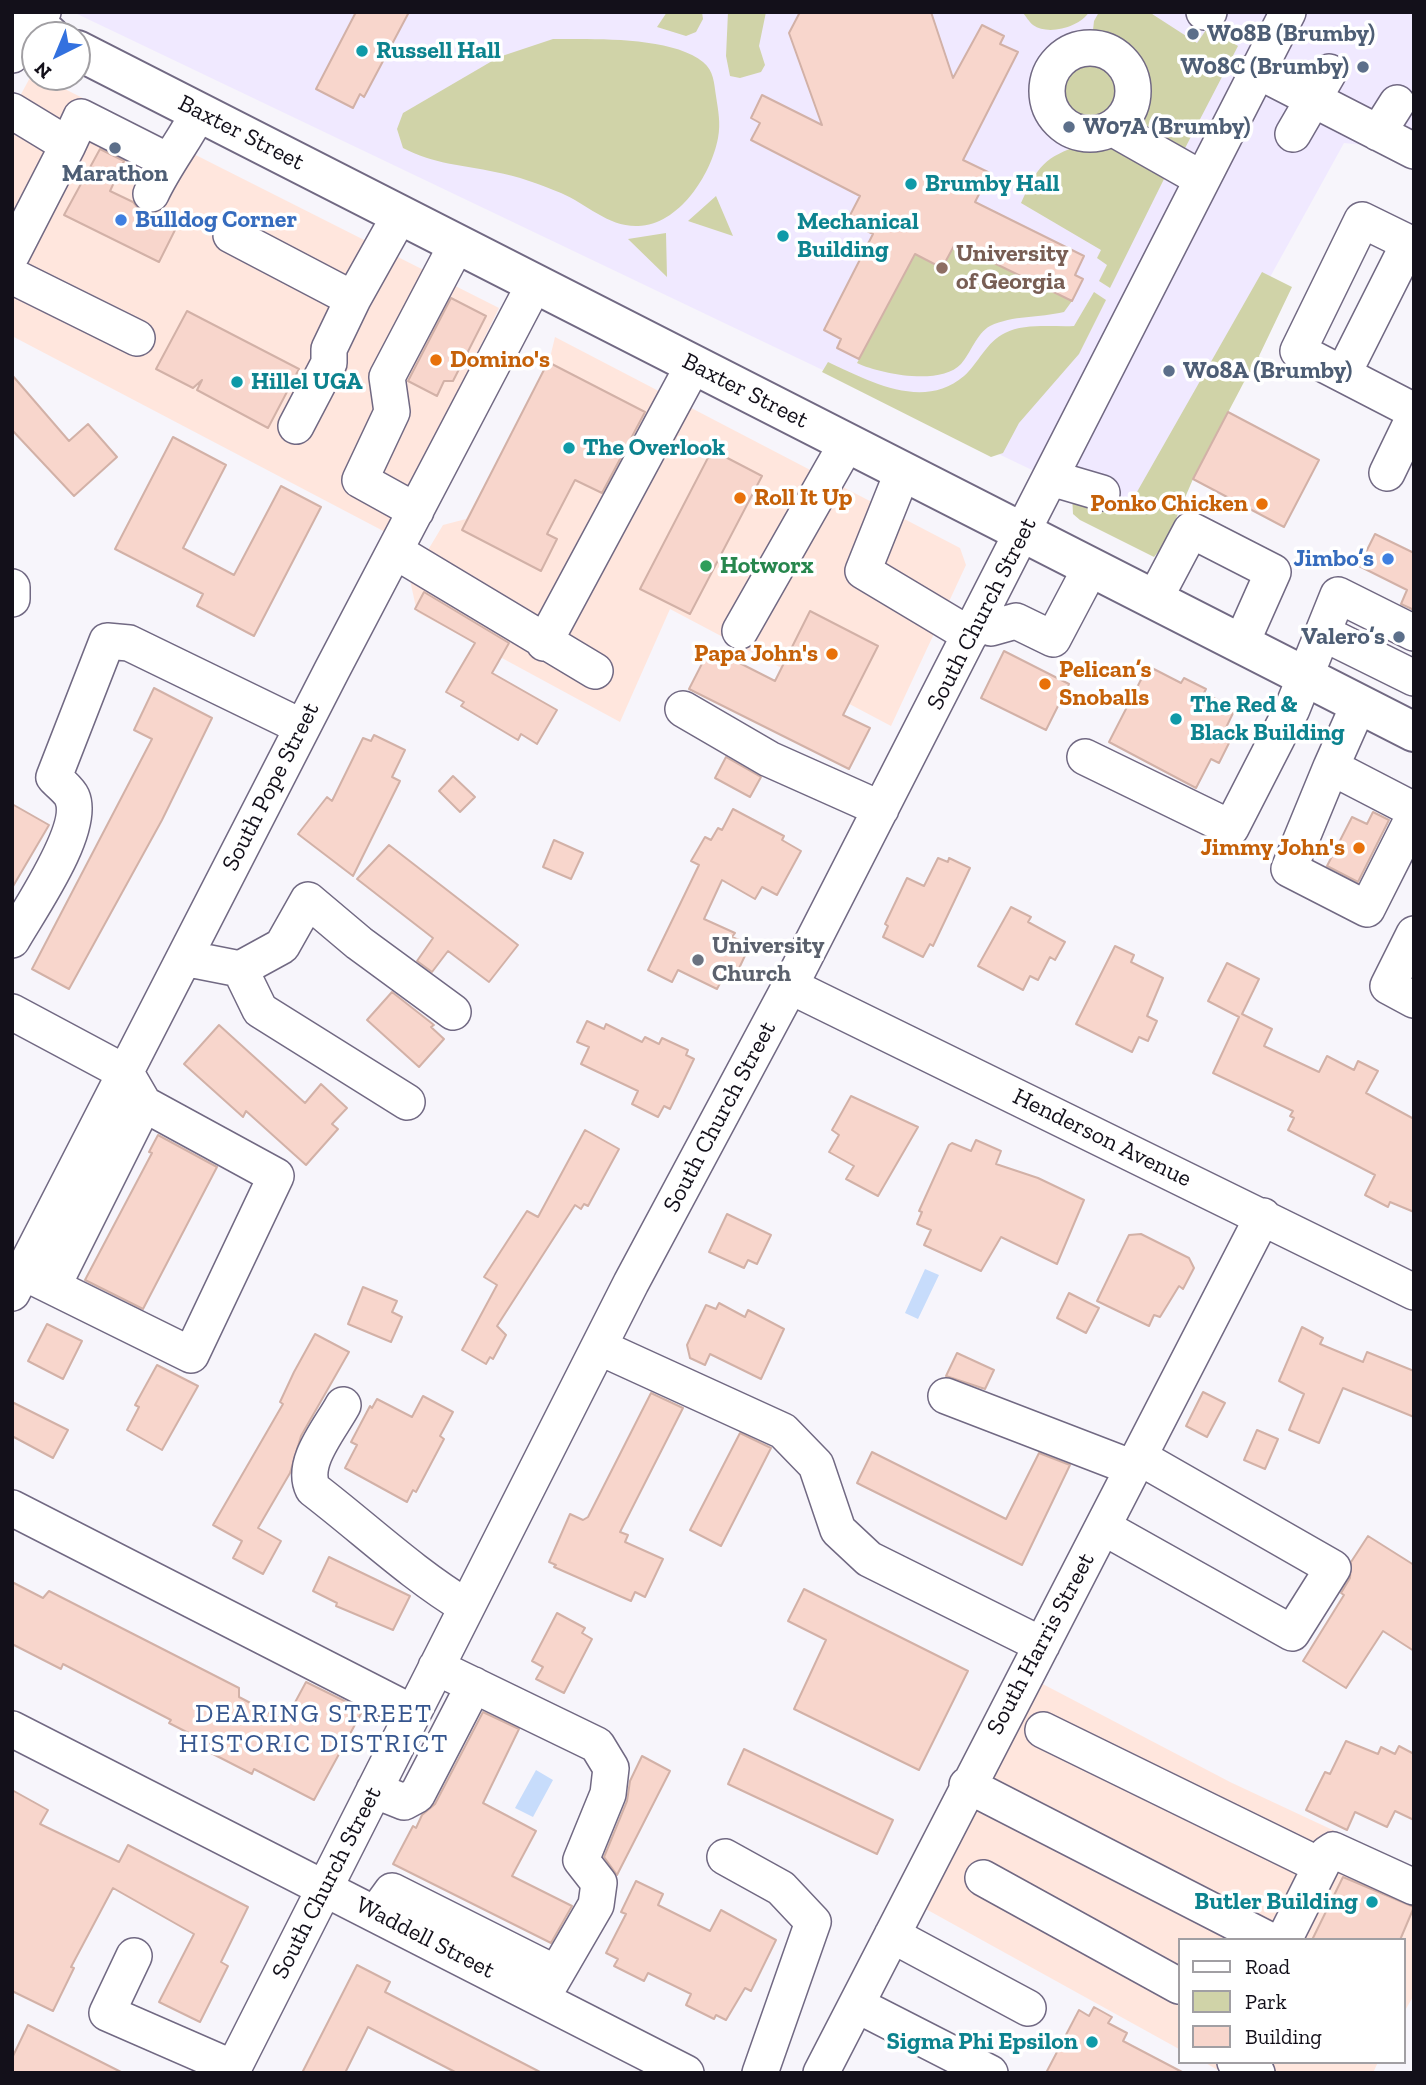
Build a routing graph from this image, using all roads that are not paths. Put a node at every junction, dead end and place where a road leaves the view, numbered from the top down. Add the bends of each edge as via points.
1 (1288, 12) edge
2 (91, 57) edge
3 (1256, 70) junction
4 (1321, 85) junction
5 (1397, 103) dead end
6 (12, 111) edge
7 (199, 112) junction
8 (1112, 128) dead end
9 (1378, 133) junction
10 (1293, 134) dead end
11 (68, 145) junction
12 (1414, 151) edge
13 (166, 160) junction
14 (1202, 179) junction
15 (151, 194) dead end
16 (400, 215) junction
17 (231, 235) dead end
18 (457, 244) junction
19 (12, 254) edge
20 (12, 276) edge
21 (534, 283) junction
22 (353, 299) junction
23 (137, 338) dead end
24 (694, 364) junction
25 (1343, 374) dead end
26 (1414, 411) edge
27 (1414, 417) edge
28 (296, 426) dead end
29 (847, 443) junction
30 (903, 471) junction
31 (1387, 473) dead end
32 (1051, 478) junction
33 (1102, 493) dead end
34 (415, 510) junction
35 (1024, 533) junction
36 (395, 551) junction
37 (1091, 567) junction
38 (12, 587) edge
39 (12, 599) edge
40 (1154, 600) junction
41 (975, 628) junction
42 (740, 631) dead end
43 (1323, 633) junction
44 (1414, 633) edge
45 (544, 643) junction
46 (1241, 644) junction
47 (595, 671) dead end
48 (1306, 677) junction
49 (1414, 678) edge
50 (1359, 704) junction
51 (683, 709) dead end
52 (302, 727) junction
53 (1414, 732) edge
54 (1085, 757) dead end
55 (1331, 767) junction
56 (881, 809) junction
57 (1414, 810) edge
58 (1414, 816) edge
59 (1414, 934) edge
60 (12, 940) edge
61 (184, 958) junction
62 (240, 970) junction
63 (790, 986) junction
64 (1414, 1000) edge
65 (12, 1012) edge
66 (453, 1012) dead end
67 (126, 1073) junction
68 (407, 1102) dead end
69 (144, 1104) junction
70 (1263, 1216) junction
71 (29, 1284) edge
72 (1414, 1292) edge
73 (599, 1346) junction
74 (946, 1396) dead end
75 (342, 1405) dead end
76 (1136, 1463) junction
77 (12, 1508) edge
78 (1103, 1527) junction
79 (467, 1607) junction
80 (1042, 1645) junction
81 (436, 1667) junction
82 (474, 1685) junction
83 (413, 1713) junction
84 (12, 1729) edge
85 (1043, 1730) dead end
86 (967, 1785) junction
87 (374, 1790) junction
88 (725, 1857) dead end
89 (1324, 1860) junction
90 (984, 1878) dead end
91 (325, 1886) junction
92 (1414, 1887) edge
93 (891, 1935) junction
94 (1265, 1938) edge
95 (1285, 1938) edge
96 (134, 1956) dead end
97 (1178, 1985) edge
98 (549, 1986) junction
99 (857, 2005) junction
100 (1028, 2008) dead end
101 (1239, 2064) edge
102 (232, 2070) edge
103 (824, 2072) edge
104 (686, 2073) edge
105 (760, 2073) edge
106 (990, 2073) edge
107 (1256, 2073) edge

1 - 3 street, South Church Street
2 - 7 main road, Baxter Street
3 - 4 street
3 - 14 street, South Church Street
4 - 9 street
4 - 10 street
5 - 9 street
6 - 11 street
7 - 13 street via 185,140
7 - 16 main road, Baxter Street
8 - 14 street
9 - 12 street
11 - 13 street via 81,117
11 - 19 street
13 - 15 street
14 - 32 street, South Church Street
16 - 18 main road, Baxter Street
16 - 22 street
17 - 22 street
18 - 21 main road, Baxter Street
18 - 34 street via 387,377 392,412 360,480
20 - 23 street
21 - 24 main road, Baxter Street
21 - 34 street, South Pope Street
22 - 28 street
24 - 29 main road, Baxter Street
24 - 45 street
25 - 26 street
27 - 31 street
29 - 30 main road, Baxter Street
29 - 42 street
30 - 35 main road, Baxter Street
30 - 41 street via 863,571
32 - 33 street
32 - 35 street, South Church Street
34 - 36 street, South Pope Street
35 - 37 main road, Baxter Street
35 - 41 street, South Church Street
36 - 45 street
36 - 52 street, South Pope Street
37 - 40 main road, Baxter Street
37 - 41 street via 1053,639 1016,621
38 - 39 street
40 - 46 main road, Baxter Street
40 - 46 street via 1191,530 1273,572
41 - 56 street, South Church Street
43 - 44 street via 1338,595
43 - 48 street
43 - 49 street
45 - 47 street
46 - 48 main road, Baxter Street
48 - 50 main road, Baxter Street
48 - 54 street via 1231,828
50 - 53 main road, Baxter Street
50 - 55 street
51 - 56 street via 769,759
52 - 60 street via 129,643 107,641 54,777 72,795 75,810 69,838
52 - 61 street, South Pope Street
55 - 57 street
55 - 58 street via 1289,869 1367,909
56 - 63 street, South Church Street
59 - 64 street via 1388,986
61 - 62 street
61 - 67 street, South Pope Street
62 - 66 street via 282,946 308,900
62 - 68 street via 260,1010
63 - 70 street, Henderson Avenue
63 - 73 street, South Church Street
65 - 67 street
67 - 69 street
67 - 71 street, South Pope Street
69 - 71 street
69 - 71 street via 276,1176 191,1354
70 - 72 street, Henderson Avenue
70 - 76 street, South Harris Street
73 - 79 street, South Church Street
73 - 80 street via 783,1431 816,1465 838,1530 869,1559
74 - 76 street
75 - 79 street via 309,1465 307,1478 313,1489 428,1584
76 - 78 street, South Harris Street
76 - 78 street via 1333,1568 1292,1633
77 - 83 street
78 - 80 street, South Harris Street
79 - 81 street, South Church Street
80 - 86 street, South Harris Street
81 - 82 street
81 - 83 street, South Church Street
82 - 87 street via 416,1795 404,1802
82 - 98 street via 597,1745 611,1768 608,1794 581,1860 599,1883 596,1905
83 - 87 street, South Church Street
84 - 91 street, Waddell Street
85 - 89 street
86 - 93 street, South Harris Street
86 - 94 street
87 - 91 street, South Church Street
88 - 105 street via 781,1888 813,1922
89 - 92 street via 1333,1850
89 - 95 street
90 - 97 street
91 - 98 street, Waddell Street via 376,1913
91 - 102 street, South Church Street
93 - 99 street, South Harris Street
93 - 100 street
96 - 102 street via 107,2013
98 - 104 street, Waddell Street
99 - 103 street, South Harris Street
99 - 106 street
101 - 107 street

